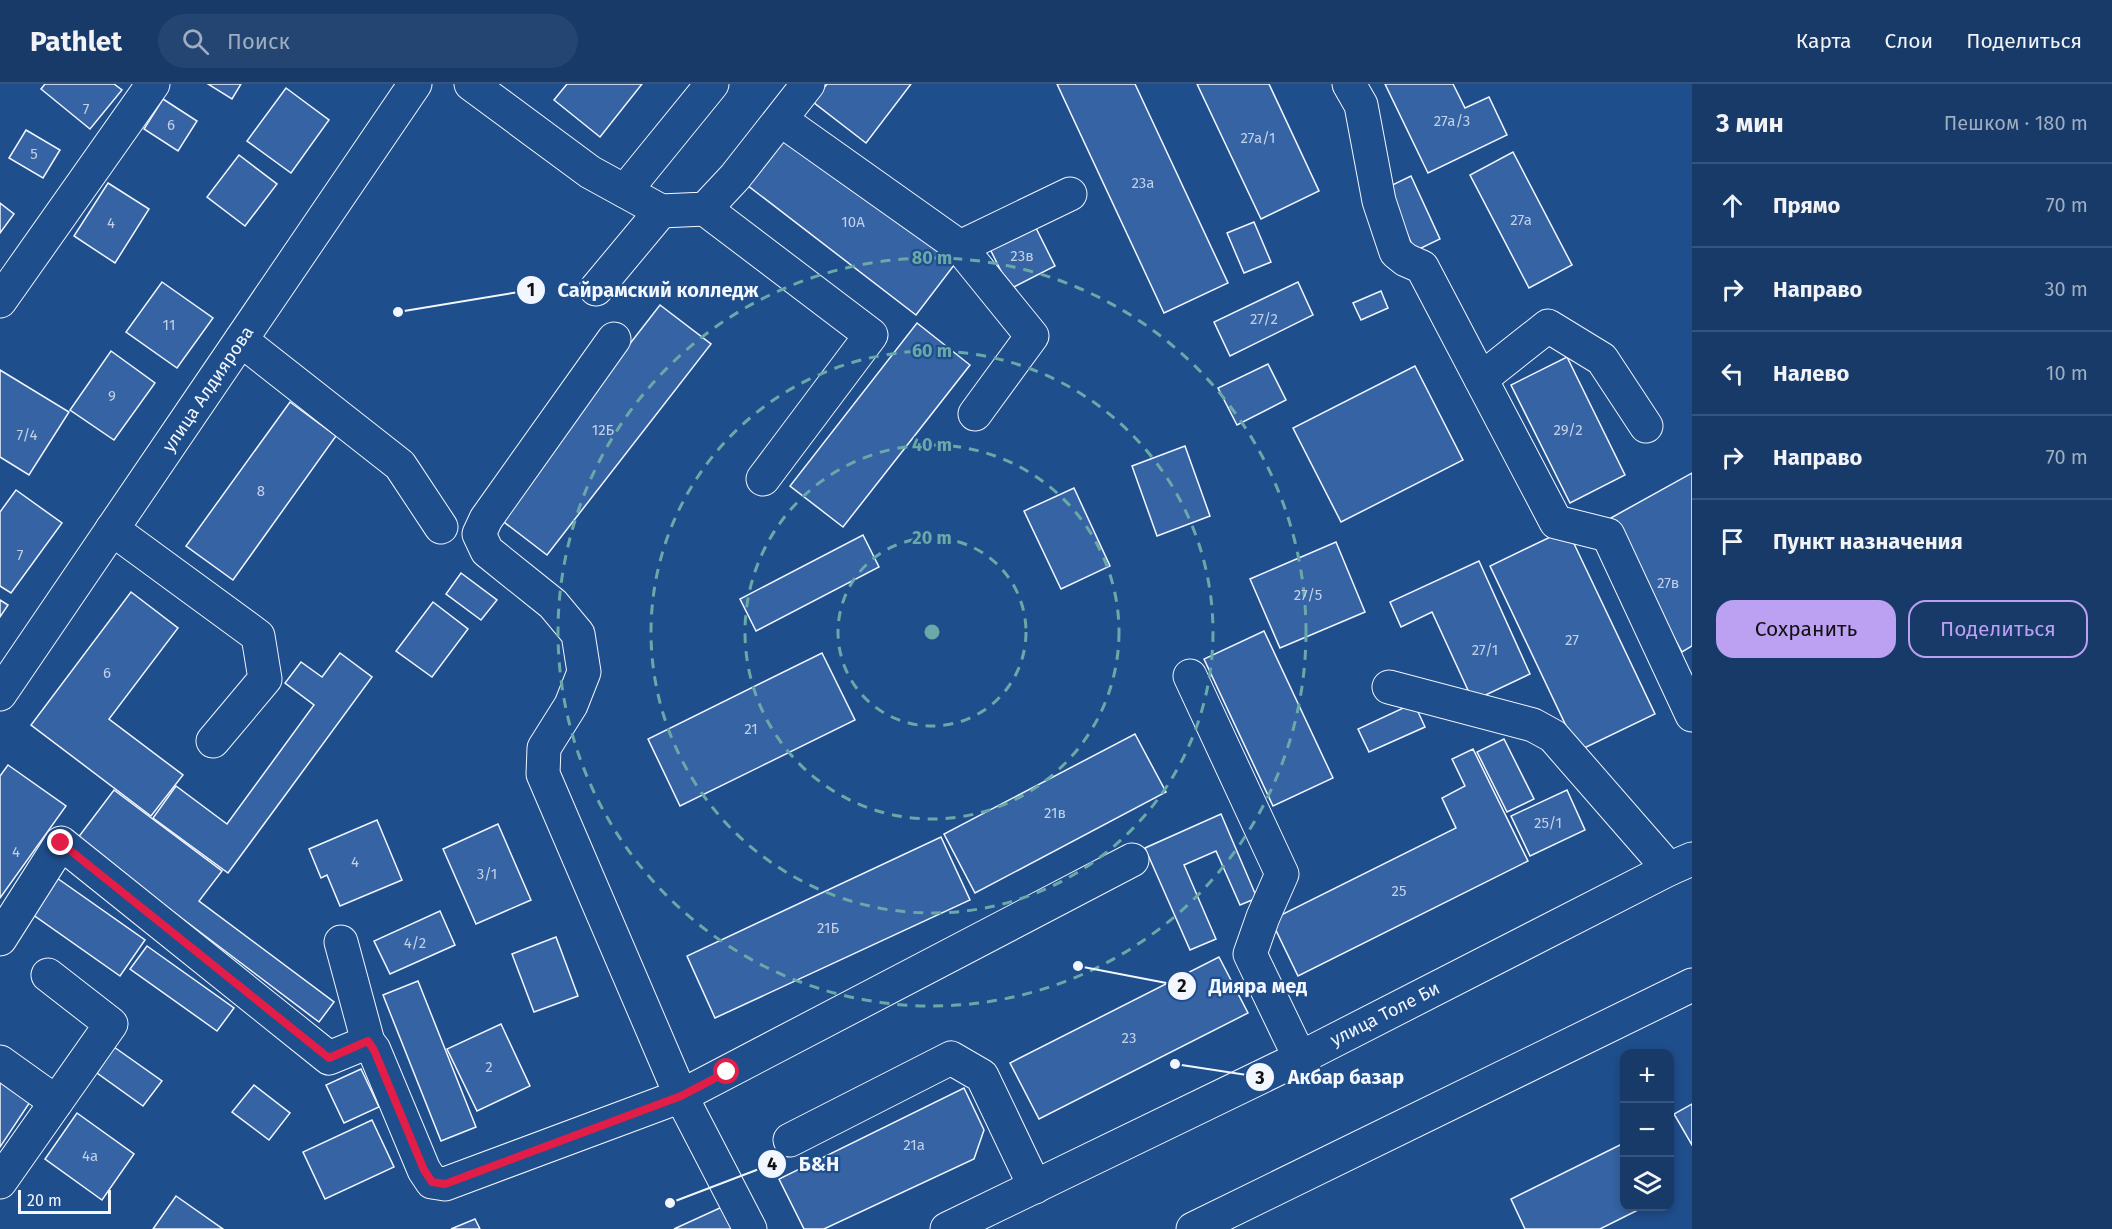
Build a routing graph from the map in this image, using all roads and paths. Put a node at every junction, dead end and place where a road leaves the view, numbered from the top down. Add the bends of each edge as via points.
1 (153, 84) edge
2 (415, 84) edge
3 (471, 84) edge
4 (712, 84) edge
5 (808, 84) edge
6 (1350, 84) edge
7 (781, 120) junction
8 (625, 191) junction
9 (1070, 194) dead end
10 (705, 209) junction
11 (661, 211) junction
12 (960, 247) junction
13 (596, 289) dead end
14 (0, 301) edge
15 (614, 339) dead end
16 (241, 340) junction
17 (1481, 379) junction
18 (975, 414) dead end
19 (1647, 426) dead end
20 (763, 479) dead end
21 (441, 526) dead end
22 (112, 529) junction
23 (1190, 676) dead end
24 (1389, 687) dead end
25 (0, 694) edge
26 (1692, 715) edge
27 (213, 741) dead end
28 (1132, 860) dead end
29 (1680, 864) edge
30 (0, 939) edge
31 (342, 942) dead end
32 (48, 975) dead end
33 (1692, 985) edge
34 (368, 1041) junction
35 (1300, 1058) junction
36 (0, 1062) edge
37 (681, 1096) junction
38 (56, 1102) junction
39 (790, 1140) dead end
40 (0, 1182) edge
41 (1035, 1186) junction
42 (750, 1229) edge
43 (947, 1229) edge
44 (1193, 1229) edge

1 - 14 main road
2 - 16 main road, улица Алдиярова
3 - 8 main road via 590,172
4 - 8 main road
5 - 7 main road
6 - 17 main road via 1361,105 1380,201 1396,252 1422,267
7 - 10 main road
7 - 12 main road
8 - 11 main road
9 - 12 main road
10 - 11 main road
10 - 20 main road via 871,335
11 - 13 main road
12 - 18 main road via 1032,336
15 - 37 main road via 479,534 487,551 553,604 578,634 584,672 572,705 544,748 543,774
16 - 21 main road via 400,465
16 - 22 main road, улица Алдиярова
17 - 19 main road via 1548,326 1602,359
17 - 26 main road via 1556,522 1608,535
22 - 25 main road, улица Алдиярова
22 - 27 main road via 258,636 265,679
23 - 35 main road via 1282,874 1250,954
24 - 29 main road via 1544,729
28 - 37 main road
29 - 35 main road, улица Толе Би
30 - 34 main road via 61,843 329,1058
31 - 34 main road
32 - 38 main road via 111,1024
33 - 44 main road
34 - 37 main road via 432,1182 445,1184
35 - 41 main road, улица Толе Би
36 - 38 main road
37 - 42 main road
38 - 40 main road
39 - 41 main road via 951,1058 982,1076
41 - 43 main road, улица Толе Би

